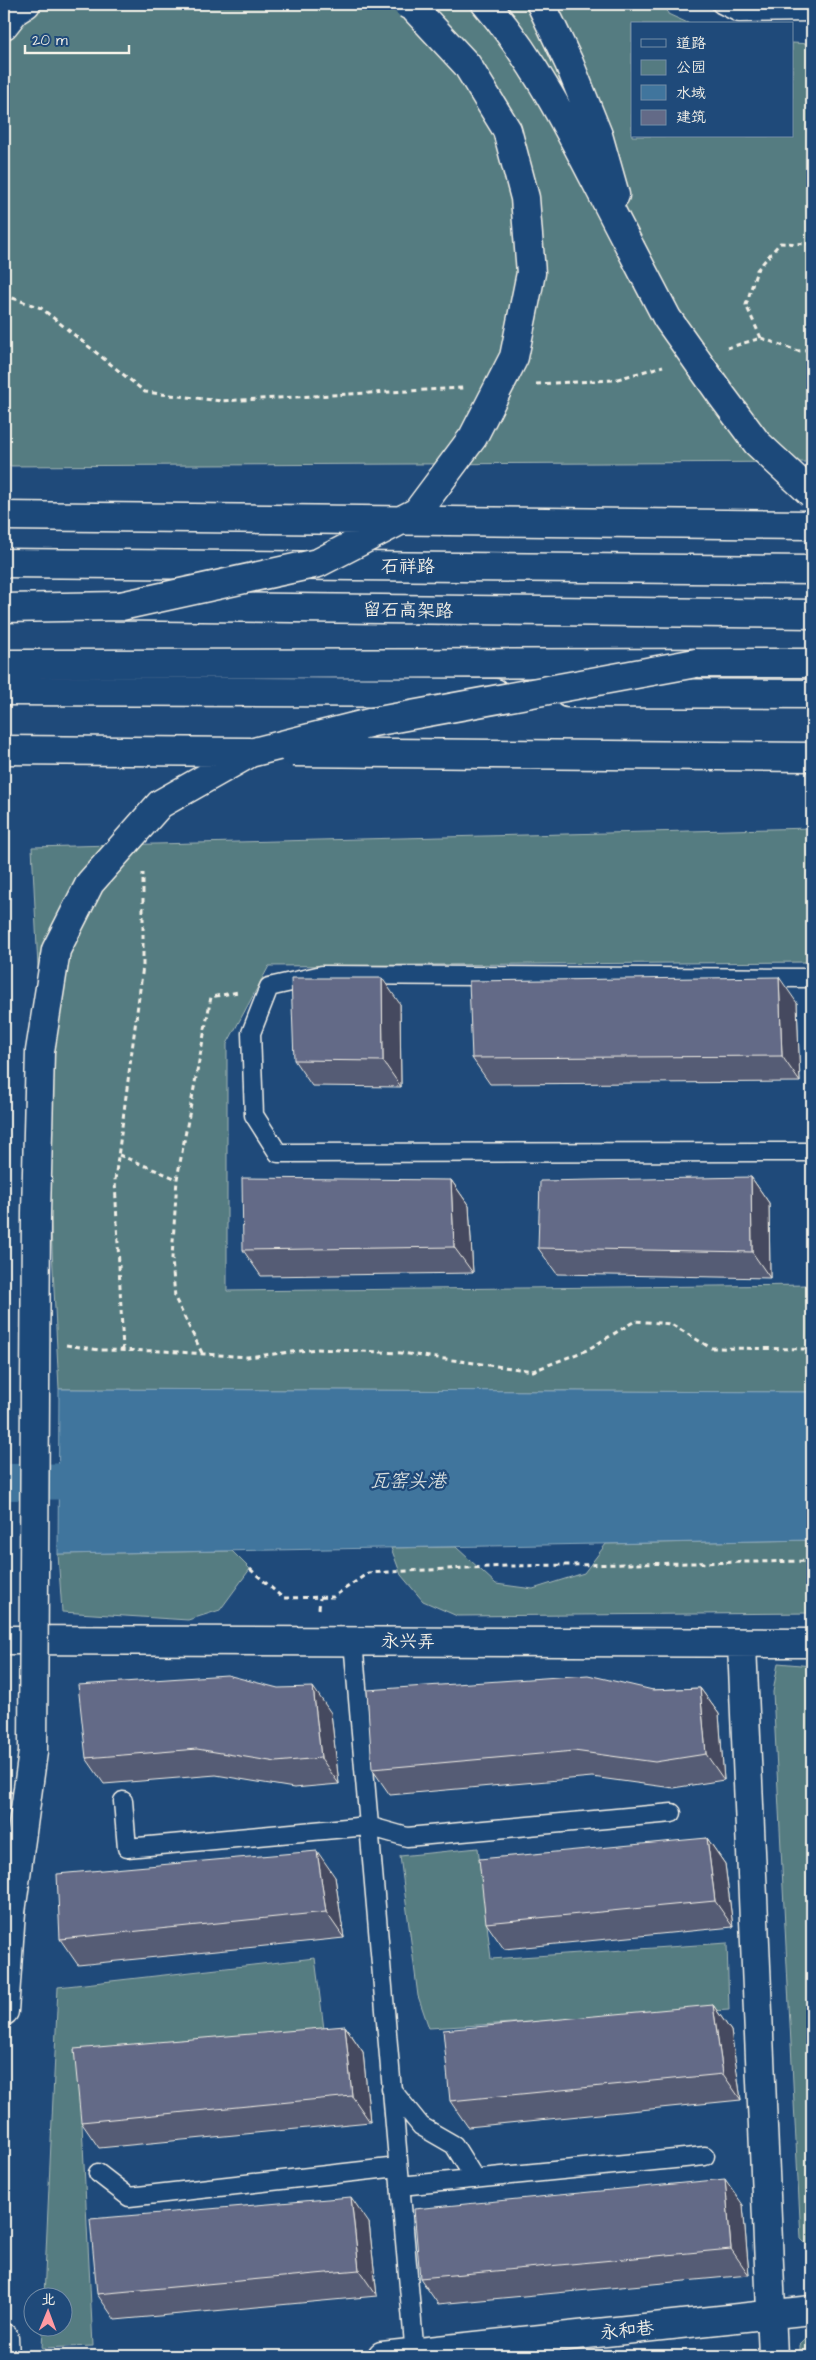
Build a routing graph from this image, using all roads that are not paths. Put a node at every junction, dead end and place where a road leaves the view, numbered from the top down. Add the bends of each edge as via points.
1 (26, 4) edge
2 (407, 4) edge
3 (486, 4) edge
4 (541, 4) edge
5 (721, 4) edge
6 (812, 12) edge
7 (4, 25) edge
8 (630, 247) junction
9 (812, 494) edge
10 (4, 516) edge
11 (812, 525) edge
12 (4, 563) edge
13 (812, 570) edge
14 (121, 606) junction
15 (4, 608) edge
16 (812, 614) edge
17 (696, 663) junction
18 (812, 663) edge
19 (4, 664) edge
20 (4, 691) edge
21 (812, 694) edge
22 (4, 750) edge
23 (812, 756) edge
24 (812, 978) edge
25 (812, 1152) edge
26 (4, 1640) edge
27 (352, 1641) junction
28 (812, 1643) edge
29 (742, 1645) junction
30 (123, 1801) dead end
31 (4, 1805) edge
32 (672, 1813) dead end
33 (368, 1826) junction
34 (12, 1912) junction
35 (4, 2011) edge
36 (391, 2088) junction
37 (705, 2156) dead end
38 (398, 2167) junction
39 (98, 2173) dead end
40 (475, 2179) junction
41 (400, 2186) junction
42 (812, 2310) edge
43 (771, 2315) junction
44 (4, 2338) edge
45 (415, 2354) edge
46 (5, 2356) edge
47 (382, 2356) edge
48 (773, 2356) edge

1 - 7 main road
2 - 14 main road, bridge via 467,65 507,130 525,198 530,273 514,356 473,437 417,512 318,563
3 - 8 main road via 510,32 545,89
4 - 8 main road via 598,135
5 - 6 lane via 739,13
8 - 9 main road, bridge via 667,318 722,396 757,443
10 - 11 main road, bridge
12 - 13 main road, 石祥路
14 - 15 main road, 留石高架路
14 - 16 main road, 留石高架路, bridge
17 - 18 main road
17 - 19 main road, bridge
17 - 34 main road, bridge via 373,722 250,753 160,804 90,883 56,950 40,1051 33,1752
20 - 21 main road
22 - 23 main road, bridge
24 - 25 lane via 322,975 269,987 250,1033 254,1115 278,1153
26 - 27 main road, 永兴弄
27 - 29 main road, 永兴弄
27 - 33 lane
28 - 29 main road, 永兴弄
29 - 43 main road
30 - 33 lane via 127,1848
31 - 34 main road, bridge
32 - 33 lane via 407,1837
33 - 36 lane
34 - 35 main road
36 - 38 lane
36 - 40 lane via 421,2126 454,2145
37 - 40 lane
38 - 39 lane via 129,2197
38 - 41 lane
40 - 41 lane
41 - 45 lane
42 - 43 main road, 永和巷
43 - 45 main road, 永和巷
43 - 48 main road
44 - 46 main road
45 - 47 main road, 永和巷

